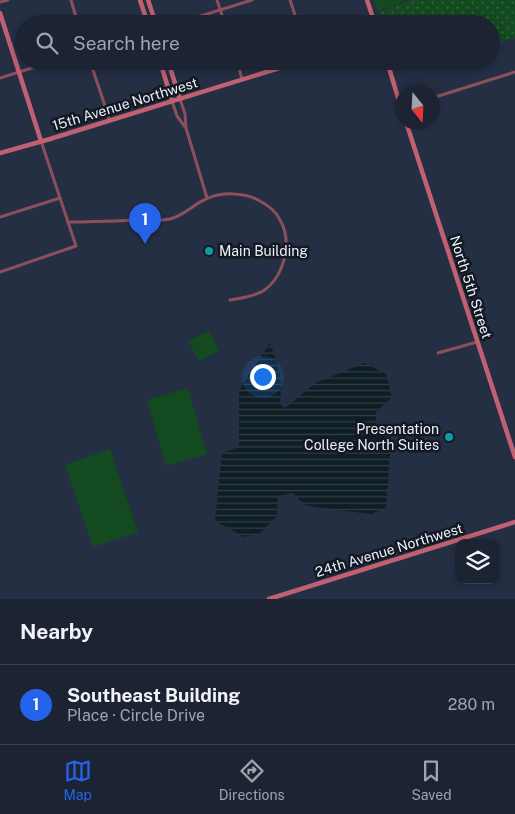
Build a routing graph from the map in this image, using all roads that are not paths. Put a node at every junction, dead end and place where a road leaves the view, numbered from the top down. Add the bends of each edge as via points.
1 (8, 0) edge
2 (70, 0) edge
3 (140, 0) edge
4 (148, 0) edge
5 (217, 0) edge
6 (252, 0) edge
7 (290, 0) edge
8 (367, 0) edge
9 (0, 2) edge
10 (220, 10) junction
11 (0, 13) edge
12 (75, 15) edge
13 (145, 15) edge
14 (153, 15) edge
15 (204, 15) edge
16 (222, 15) edge
17 (295, 15) edge
18 (372, 15) edge
19 (15, 60) edge
20 (25, 70) edge
21 (93, 70) edge
22 (163, 70) edge
23 (171, 70) edge
24 (240, 70) edge
25 (272, 70) edge
26 (390, 70) edge
27 (19, 72) junction
28 (515, 72) edge
29 (0, 78) edge
30 (242, 79) junction
31 (395, 87) edge
32 (440, 95) edge
33 (180, 98) junction
34 (172, 101) junction
35 (110, 121) junction
36 (186, 128) junction
37 (409, 130) edge
38 (42, 141) junction
39 (0, 153) edge
40 (60, 198) junction
41 (207, 198) junction
42 (0, 217) edge
43 (68, 222) junction
44 (0, 272) edge
45 (230, 300) dead end
46 (477, 342) junction
47 (438, 353) dead end
48 (515, 458) edge
49 (515, 522) edge
50 (270, 599) edge

1 - 9 street
2 - 12 street
3 - 13 street
4 - 14 street
5 - 10 street
6 - 10 street
7 - 17 street
8 - 18 street
10 - 15 street
10 - 16 street
11 - 19 street
20 - 27 street
21 - 35 street
22 - 34 street
23 - 33 street
24 - 30 street
25 - 30 street, 15th Avenue Northwest
26 - 31 street
27 - 29 street
27 - 38 street
28 - 32 street
30 - 33 street, 15th Avenue Northwest
33 - 34 street, 15th Avenue Northwest
33 - 36 street
34 - 35 street, 15th Avenue Northwest
34 - 36 street
35 - 38 street, 15th Avenue Northwest
36 - 41 street
37 - 46 street, North 5th Street
38 - 39 street, 15th Avenue Northwest
38 - 40 street
40 - 42 street
40 - 43 street
41 - 43 street via 171,219
41 - 45 street via 234,194 259,200 274,211 284,229 285,256 275,279 258,294
43 - 44 street via 76,246
46 - 47 street
46 - 48 street, North 5th Street
49 - 50 street, 24th Avenue Northwest

